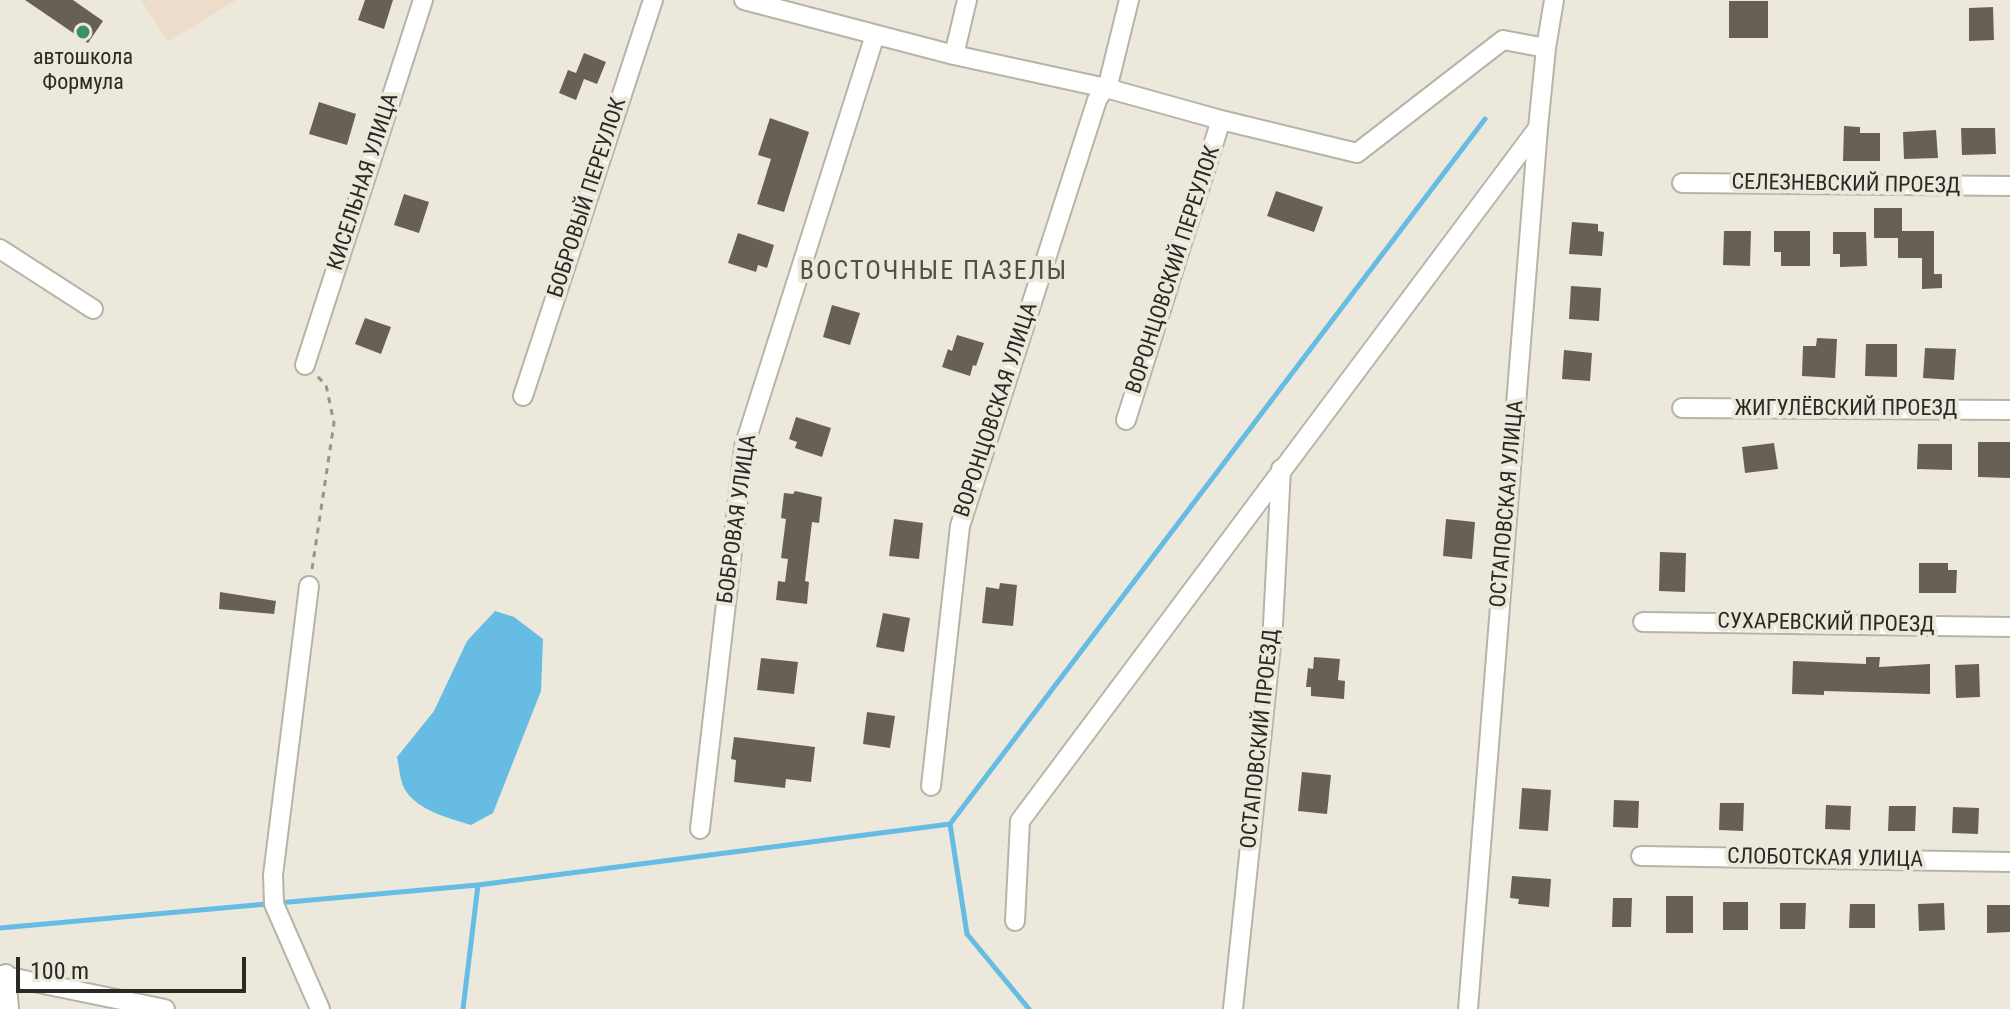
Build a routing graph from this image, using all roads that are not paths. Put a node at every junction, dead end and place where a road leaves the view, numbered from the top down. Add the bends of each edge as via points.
1 (423, 0) edge
2 (653, 0) edge
3 (744, 0) edge
4 (967, 0) edge
5 (1129, 0) edge
6 (1554, 0) edge
7 (875, 35) junction
8 (1546, 48) junction
9 (954, 55) junction
10 (1106, 88) junction
11 (1221, 120) junction
12 (1538, 128) junction
13 (1682, 183) dead end
14 (2010, 186) edge
15 (0, 249) edge
16 (93, 309) dead end
17 (305, 365) road end
18 (523, 396) dead end
19 (1682, 408) dead end
20 (2010, 410) edge
21 (1126, 420) dead end
22 (1281, 469) junction
23 (309, 586) road end
24 (1643, 622) dead end
25 (2010, 627) edge
26 (931, 786) dead end
27 (700, 829) dead end
28 (1641, 856) dead end
29 (2010, 862) edge
30 (1015, 921) dead end
31 (3, 974) edge
32 (9, 1009) edge
33 (165, 1009) edge
34 (320, 1009) edge
35 (1233, 1009) edge
36 (1468, 1009) edge

1 - 17 street, КИСЕЛЬНАЯ УЛИЦА
2 - 18 street, БОБРОВЫЙ ПЕРЕУЛОК
3 - 7 street
4 - 9 street
5 - 10 street, ВОРОНЦОВСКАЯ УЛИЦА
6 - 8 street, ОСТАПОВСКАЯ УЛИЦА
7 - 9 street
7 - 27 street, БОБРОВАЯ УЛИЦА via 744,447
8 - 11 street via 1503,40 1357,153
8 - 12 street, ОСТАПОВСКАЯ УЛИЦА
9 - 10 street
10 - 11 street
10 - 26 street, ВОРОНЦОВСКАЯ УЛИЦА via 1097,100 960,526
11 - 21 street, ВОРОНЦОВСКИЙ ПЕРЕУЛОК
12 - 22 street
12 - 36 street, ОСТАПОВСКАЯ УЛИЦА
13 - 14 street, СЕЛЕЗНЕВСКИЙ ПРОЕЗД
15 - 16 street
19 - 20 street, ЖИГУЛЁВСКИЙ ПРОЕЗД
22 - 30 street via 1020,821
22 - 35 street, ОСТАПОВСКИЙ ПРОЕЗД via 1273,625
23 - 34 street via 273,875 274,904
24 - 25 street, СУХАРЕВСКИЙ ПРОЕЗД
28 - 29 street, СЛОБОТСКАЯ УЛИЦА
31 - 32 street
31 - 33 street

